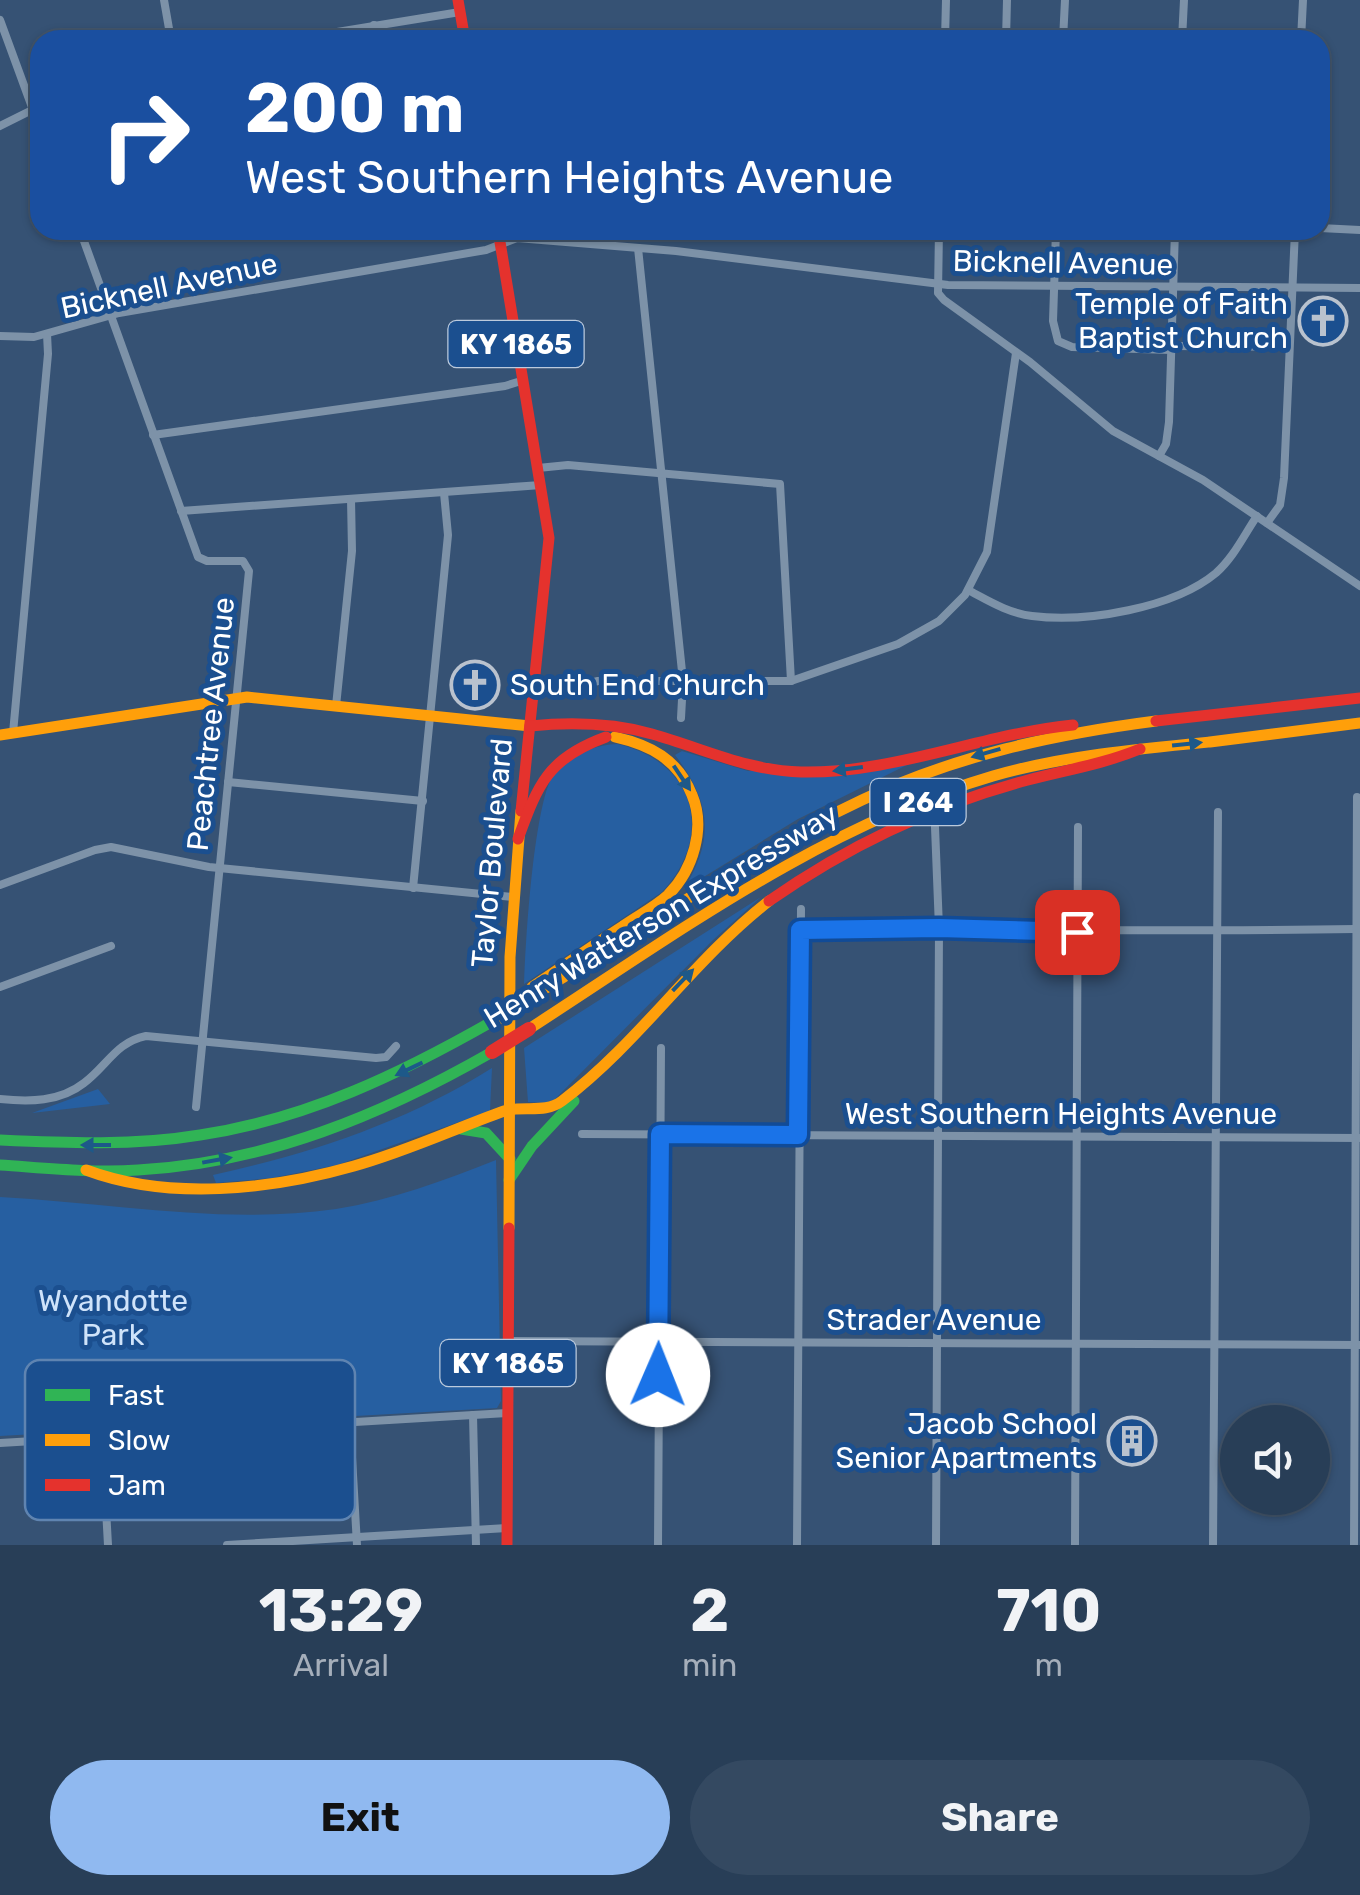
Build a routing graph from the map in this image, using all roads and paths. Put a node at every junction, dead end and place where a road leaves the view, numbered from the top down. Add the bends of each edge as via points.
1 (164, 0) edge
2 (946, 0) edge
3 (1007, 0) edge
4 (1065, 0) edge
5 (1184, 0) edge
6 (1303, 0) edge
7 (459, 6) edge
8 (0, 20) edge
9 (374, 25) junction
10 (169, 30) edge
11 (345, 30) edge
12 (375, 30) edge
13 (945, 30) edge
14 (1006, 30) edge
15 (1064, 30) edge
16 (1182, 30) edge
17 (1302, 30) edge
18 (30, 93) edge
19 (30, 111) edge
20 (0, 126) edge
21 (1330, 228) edge
22 (1360, 230) edge
23 (84, 240) edge
24 (496, 240) edge
25 (499, 240) edge
26 (538, 240) edge
27 (939, 240) edge
28 (1056, 240) edge
29 (1175, 240) edge
30 (1294, 240) edge
31 (638, 248) junction
32 (937, 284) junction
33 (1054, 285) junction
34 (1173, 286) junction
35 (1292, 288) junction
36 (1360, 288) edge
37 (110, 315) junction
38 (47, 334) junction
39 (0, 336) edge
40 (1288, 346) junction
41 (1172, 348) junction
42 (1016, 353) junction
43 (521, 380) junction
44 (153, 435) junction
45 (1159, 456) junction
46 (538, 468) junction
47 (661, 474) junction
48 (541, 485) junction
49 (444, 493) junction
50 (351, 500) junction
51 (181, 511) junction
52 (1256, 516) junction
53 (1267, 524) junction
54 (1360, 586) edge
55 (968, 590) junction
56 (684, 682) junction
57 (792, 682) junction
58 (578, 691) dead end
59 (236, 698) junction
60 (1360, 698) edge
61 (336, 706) junction
62 (431, 716) junction
63 (681, 718) dead end
64 (1360, 722) edge
65 (530, 726) junction
66 (1116, 726) junction
67 (4, 735) edge
68 (606, 737) junction
69 (1140, 749) junction
70 (228, 782) junction
71 (1357, 797) dead end
72 (423, 801) junction
73 (1218, 812) dead end
74 (935, 827) dead end
75 (1078, 827) dead end
76 (518, 840) junction
77 (219, 868) junction
78 (0, 885) edge
79 (413, 888) junction
80 (514, 897) junction
81 (801, 909) dead end
82 (939, 928) junction
83 (1358, 929) edge
84 (800, 930) junction
85 (1077, 932) junction
86 (1216, 932) junction
87 (112, 946) dead end
88 (0, 987) edge
89 (528, 999) junction
90 (203, 1040) junction
91 (396, 1046) dead end
92 (662, 1048) dead end
93 (595, 1073) junction
94 (0, 1099) edge
95 (196, 1107) dead end
96 (510, 1109) junction
97 (455, 1130) junction
98 (582, 1134) dead end
99 (660, 1134) junction
100 (798, 1135) junction
101 (938, 1136) junction
102 (1076, 1136) junction
103 (1215, 1138) junction
104 (1357, 1138) edge
105 (0, 1140) edge
106 (510, 1159) junction
107 (0, 1165) edge
108 (86, 1170) junction
109 (510, 1180) junction
110 (509, 1341) junction
111 (659, 1341) junction
112 (800, 1342) junction
113 (936, 1343) junction
114 (1076, 1343) junction
115 (1214, 1344) junction
116 (1357, 1345) edge
117 (507, 1413) junction
118 (473, 1415) junction
119 (355, 1422) edge
120 (25, 1443) edge
121 (0, 1444) edge
122 (355, 1507) edge
123 (107, 1520) edge
124 (507, 1528) junction
125 (477, 1530) junction
126 (357, 1541) edge
127 (108, 1545) edge
128 (228, 1545) edge
129 (476, 1545) edge
130 (507, 1545) edge
131 (658, 1545) edge
132 (797, 1545) edge
133 (936, 1545) edge
134 (1075, 1545) edge
135 (1214, 1545) edge
136 (1354, 1545) edge

1 - 10 street
2 - 13 street
3 - 14 street
4 - 15 street
5 - 16 street
6 - 17 street
7 - 9 street
8 - 18 street
9 - 11 street
9 - 12 street
19 - 20 street
21 - 22 street
23 - 37 street, Peachtree Avenue
24 - 37 street, Bicknell Avenue via 486,250
25 - 43 main road, Taylor Boulevard / KY 1865
26 - 31 street, Bicknell Avenue
27 - 32 street
28 - 33 street
29 - 34 street
30 - 35 street
31 - 32 street, Bicknell Avenue
31 - 47 street
32 - 33 street, Bicknell Avenue
32 - 42 street via 944,300
33 - 34 street, Bicknell Avenue
33 - 41 street via 1055,336 1062,343
34 - 35 street, Bicknell Avenue
34 - 41 street
35 - 36 street, Bicknell Avenue
35 - 40 street
37 - 38 street, Bicknell Avenue
37 - 44 street, Peachtree Avenue
38 - 39 street, Bicknell Avenue
38 - 67 street
40 - 41 street
40 - 53 street via 1282,490
41 - 45 street via 1168,437
42 - 45 street via 1113,431
42 - 55 street via 991,535
43 - 44 street
43 - 46 main road, Taylor Boulevard / KY 1865
44 - 51 street, Peachtree Avenue
45 - 52 street
46 - 47 street
46 - 48 main road, Taylor Boulevard / KY 1865
47 - 56 street
47 - 57 street via 780,484
48 - 49 street
48 - 65 main road, Taylor Boulevard / KY 1865 via 549,550
49 - 50 street
49 - 62 street via 448,535
50 - 51 street
50 - 61 street
51 - 59 street, Peachtree Avenue via 202,560 248,566
52 - 53 street
52 - 55 street via 1216,573 1151,606 1030,616
53 - 54 street
55 - 57 street via 913,637
56 - 57 street
56 - 58 street via 598,681
56 - 63 street
59 - 61 main road
59 - 67 main road
59 - 70 street, Peachtree Avenue
60 - 66 main road, Henry Watterson Expressway / I 264
61 - 62 main road
62 - 65 main road
62 - 72 street
69 -> 64 main road, Henry Watterson Expressway / I 264
66 -> 65 main road via 1014,731 859,768 802,772 746,766 639,732
65 - 68 main road
65 - 76 main road, Taylor Boulevard / KY 1865
66 -> 89 main road, Henry Watterson Expressway / I 264 via 984,754 864,798 787,838
68 - 76 main road via 553,764
68 -> 89 main road via 636,741 676,767 698,810 696,852 667,896 532,987
93 -> 69 main road via 741,923 840,853 966,798
108 -> 69 main road, Henry Watterson Expressway / I 264, bridge via 226,1159 349,1124 492,1052 766,878 868,823 990,777
70 - 72 street
70 - 77 street, Peachtree Avenue
71 - 83 street
72 - 79 street
73 - 86 street
74 - 82 street
75 - 85 street
76 - 80 main road, Taylor Boulevard / KY 1865
77 - 78 street via 104,848
77 - 79 street
77 - 90 street, Peachtree Avenue
79 - 80 street
80 - 96 main road, Taylor Boulevard / KY 1865
81 - 84 street
82 - 84 street
82 - 85 street
82 - 101 street
83 - 86 street
83 - 104 street
84 - 100 street
85 - 86 street
85 - 102 street
86 - 103 street
87 - 88 street
89 -> 105 main road, Henry Watterson Expressway / I 264, bridge via 377,1085 246,1128 130,1144
90 - 91 street via 376,1058
90 - 94 street via 128,1040 69,1092 34,1102
90 - 95 street, Peachtree Avenue
92 - 99 street
93 - 96 main road via 560,1104
93 - 109 main road
96 - 97 main road
96 - 106 main road, Taylor Boulevard / KY 1865
97 - 106 main road via 486,1134
97 - 108 main road via 332,1173 254,1187 118,1182
98 - 99 street, West Southern Heights Avenue
99 - 100 street, West Southern Heights Avenue
99 - 111 street
100 - 101 street, West Southern Heights Avenue
100 - 112 street
101 - 102 street, West Southern Heights Avenue
101 - 113 street
102 - 103 street, West Southern Heights Avenue
102 - 114 street
103 - 104 street, West Southern Heights Avenue
103 - 115 street
104 - 116 street
106 - 109 main road, Taylor Boulevard / KY 1865
107 - 108 main road, Henry Watterson Expressway / I 264
109 - 110 main road, Taylor Boulevard / KY 1865
110 - 111 street, Strader Avenue
110 - 117 main road, Taylor Boulevard / KY 1865
111 - 112 street, Strader Avenue
111 - 131 street
112 - 113 street, Strader Avenue
112 - 132 street
113 - 114 street, Strader Avenue
113 - 133 street
114 - 115 street, Strader Avenue
114 - 134 street
115 - 116 street, Strader Avenue
115 - 135 street
116 - 136 street
117 - 118 street
117 - 124 main road, Taylor Boulevard / KY 1865
118 - 119 street
118 - 125 street
120 - 121 street
122 - 126 street
123 - 127 street
124 - 125 street
124 - 130 main road, Taylor Boulevard / KY 1865
125 - 126 street
125 - 129 street
126 - 128 street

